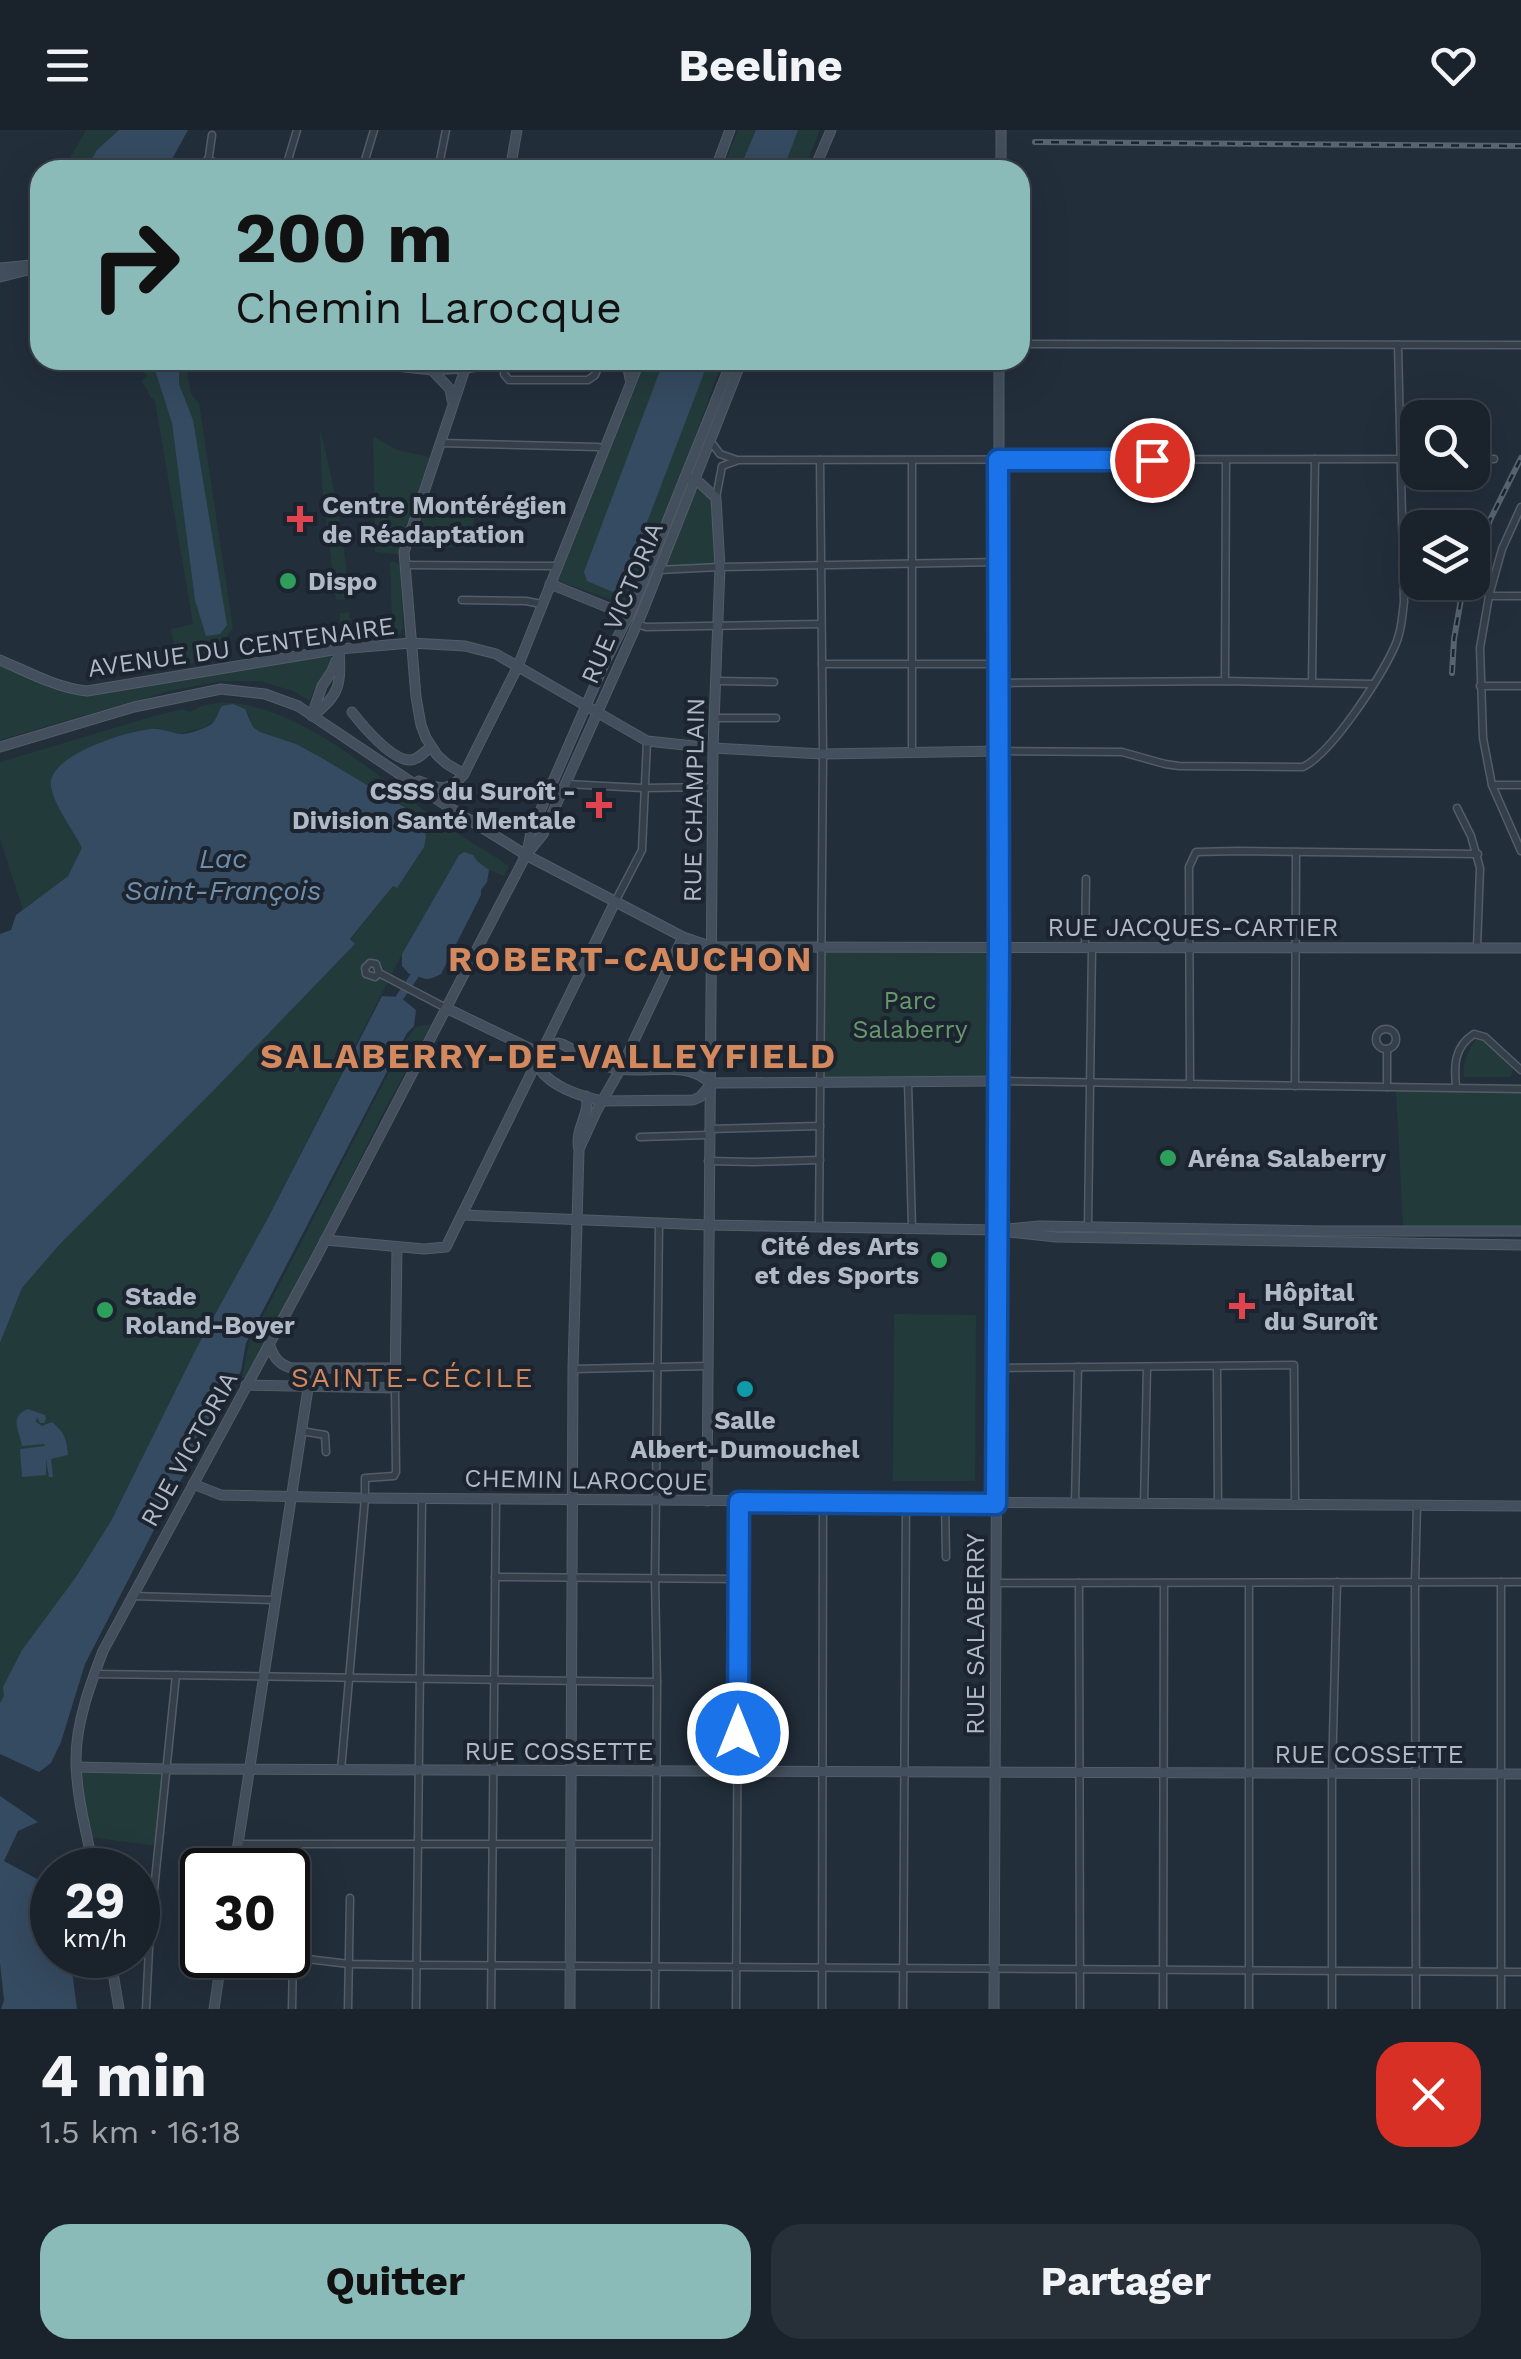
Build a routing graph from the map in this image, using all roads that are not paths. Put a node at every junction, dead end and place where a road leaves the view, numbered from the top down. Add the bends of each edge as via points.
1 (297, 130) edge
2 (374, 130) edge
3 (446, 130) edge
4 (518, 130) edge
5 (730, 130) edge
6 (830, 130) edge
7 (1002, 130) edge
8 (212, 135) dead end
9 (207, 160) edge
10 (288, 160) edge
11 (365, 160) edge
12 (440, 160) edge
13 (512, 160) edge
14 (719, 160) edge
15 (818, 160) edge
16 (1001, 160) edge
17 (30, 265) edge
18 (0, 268) edge
19 (30, 270) edge
20 (0, 277) edge
21 (1030, 344) edge
22 (1398, 345) junction
23 (1521, 345) edge
24 (432, 370) edge
25 (464, 370) edge
26 (504, 370) edge
27 (597, 370) edge
28 (628, 370) edge
29 (636, 370) edge
30 (728, 370) edge
31 (738, 370) edge
32 (999, 370) edge
33 (631, 381) junction
34 (452, 406) junction
35 (1400, 421) edge
36 (710, 441) junction
37 (439, 444) junction
38 (603, 449) junction
39 (1315, 459) junction
40 (1400, 459) edge
41 (1490, 459) edge
42 (1494, 459) dead end
43 (737, 460) junction
44 (820, 460) junction
45 (912, 460) junction
46 (998, 460) junction
47 (1226, 461) junction
48 (690, 479) junction
49 (1402, 490) edge
50 (716, 498) junction
51 (1521, 507) edge
52 (999, 562) junction
53 (912, 564) junction
54 (405, 565) junction
55 (821, 565) junction
56 (557, 566) junction
57 (720, 566) junction
58 (658, 570) junction
59 (550, 584) junction
60 (1490, 592) edge
61 (1490, 596) edge
62 (1521, 596) edge
63 (462, 600) dead end
64 (1488, 600) edge
65 (541, 604) junction
66 (632, 620) junction
67 (822, 624) junction
68 (718, 626) junction
69 (412, 643) junction
70 (338, 649) junction
71 (0, 660) edge
72 (822, 664) junction
73 (999, 664) junction
74 (912, 665) junction
75 (518, 666) junction
76 (1225, 681) junction
77 (716, 682) junction
78 (774, 682) dead end
79 (1312, 682) junction
80 (999, 683) junction
81 (1374, 684) junction
82 (1480, 686) junction
83 (1521, 686) edge
84 (585, 708) junction
85 (352, 712) dead end
86 (596, 714) junction
87 (312, 716) junction
88 (714, 718) junction
89 (776, 718) dead end
90 (646, 741) junction
91 (0, 747) edge
92 (431, 747) junction
93 (713, 748) junction
94 (999, 751) junction
95 (912, 752) junction
96 (823, 754) junction
97 (394, 768) junction
98 (464, 774) junction
99 (566, 784) junction
100 (1492, 784) junction
101 (1521, 785) edge
102 (713, 787) junction
103 (643, 788) junction
104 (1456, 808) dead end
105 (1521, 851) edge
106 (1296, 852) junction
107 (1478, 854) junction
108 (526, 855) junction
109 (1086, 879) dead end
110 (615, 902) junction
111 (682, 937) junction
112 (999, 946) junction
113 (1089, 946) junction
114 (712, 947) junction
115 (821, 947) junction
116 (1190, 947) junction
117 (1296, 947) junction
118 (1476, 948) junction
119 (1521, 948) edge
120 (380, 972) dead end
121 (446, 1008) junction
122 (546, 1046) junction
123 (1387, 1049) dead end
124 (535, 1051) junction
125 (536, 1065) junction
126 (621, 1068) junction
127 (1521, 1070) edge
128 (998, 1081) junction
129 (820, 1082) junction
130 (908, 1082) junction
131 (710, 1083) junction
132 (1092, 1083) junction
133 (1190, 1084) junction
134 (1295, 1086) junction
135 (1386, 1087) junction
136 (1456, 1087) junction
137 (1521, 1089) edge
138 (586, 1096) junction
139 (602, 1100) junction
140 (820, 1126) junction
141 (708, 1132) junction
142 (640, 1138) dead end
143 (579, 1150) junction
144 (820, 1160) junction
145 (708, 1161) junction
146 (463, 1215) junction
147 (575, 1220) junction
148 (658, 1223) junction
149 (708, 1225) junction
150 (1088, 1226) junction
151 (819, 1227) junction
152 (912, 1228) junction
153 (998, 1230) junction
154 (1404, 1230) junction
155 (1521, 1231) edge
156 (325, 1240) junction
157 (1403, 1242) junction
158 (1521, 1245) edge
159 (397, 1246) junction
160 (268, 1344) junction
161 (708, 1366) junction
162 (1216, 1366) junction
163 (1147, 1367) junction
164 (395, 1368) junction
165 (656, 1368) junction
166 (997, 1368) junction
167 (1078, 1368) junction
168 (310, 1369) junction
169 (573, 1369) junction
170 (246, 1386) junction
171 (308, 1386) junction
172 (395, 1388) junction
173 (301, 1430) junction
174 (326, 1452) dead end
175 (193, 1484) junction
176 (292, 1496) junction
177 (365, 1498) junction
178 (422, 1498) junction
179 (496, 1499) junction
180 (573, 1500) junction
181 (656, 1501) junction
182 (706, 1502) junction
183 (739, 1502) junction
184 (823, 1502) junction
185 (906, 1503) junction
186 (945, 1504) junction
187 (996, 1504) junction
188 (1075, 1504) junction
189 (1144, 1504) junction
190 (1218, 1505) junction
191 (1294, 1505) junction
192 (1417, 1506) junction
193 (1521, 1506) edge
194 (946, 1557) dead end
195 (495, 1577) junction
196 (572, 1578) junction
197 (655, 1578) junction
198 (738, 1579) junction
199 (1249, 1582) junction
200 (1337, 1582) junction
201 (1415, 1582) junction
202 (1502, 1582) junction
203 (1521, 1582) edge
204 (996, 1583) junction
205 (1079, 1583) junction
206 (1164, 1583) junction
207 (132, 1596) junction
208 (276, 1600) junction
209 (94, 1674) junction
210 (176, 1676) junction
211 (262, 1677) junction
212 (348, 1678) junction
213 (420, 1679) junction
214 (494, 1680) junction
215 (572, 1681) junction
216 (657, 1682) junction
217 (76, 1766) junction
218 (168, 1769) junction
219 (249, 1770) junction
220 (341, 1770) junction
221 (418, 1770) junction
222 (493, 1770) junction
223 (571, 1771) junction
224 (656, 1771) junction
225 (737, 1771) junction
226 (822, 1772) junction
227 (904, 1772) junction
228 (994, 1772) junction
229 (1078, 1773) junction
230 (1165, 1773) junction
231 (1250, 1773) junction
232 (1332, 1774) junction
233 (1417, 1774) junction
234 (1502, 1774) junction
235 (1521, 1774) edge
236 (238, 1844) junction
237 (418, 1844) junction
238 (492, 1844) junction
239 (571, 1844) junction
240 (656, 1844) junction
241 (90, 1848) edge
242 (237, 1848) edge
243 (350, 1898) dead end
244 (310, 1959) edge
245 (349, 1964) junction
246 (416, 1965) junction
247 (491, 1966) junction
248 (570, 1966) junction
249 (656, 1967) junction
250 (736, 1967) junction
251 (822, 1968) junction
252 (903, 1968) junction
253 (994, 1969) junction
254 (1080, 1969) junction
255 (1164, 1970) junction
256 (1249, 1970) junction
257 (1332, 1971) junction
258 (1416, 1971) junction
259 (1500, 1972) junction
260 (1521, 1972) edge
261 (114, 1978) edge
262 (219, 1978) edge
263 (293, 1978) edge
264 (119, 2009) edge
265 (146, 2009) edge
266 (214, 2009) edge
267 (292, 2009) edge
268 (348, 2009) edge
269 (416, 2009) edge
270 (491, 2009) edge
271 (570, 2009) edge
272 (655, 2009) edge
273 (736, 2009) edge
274 (822, 2009) edge
275 (903, 2009) edge
276 (994, 2009) edge
277 (1080, 2009) edge
278 (1163, 2009) edge
279 (1249, 2009) edge
280 (1332, 2009) edge
281 (1416, 2009) edge
282 (1501, 2009) edge

1 - 10 street
2 - 11 street
3 - 12 street
4 - 13 street
5 - 14 street
6 - 15 street
7 - 16 street
8 - 9 street
17 - 18 street
19 - 20 street
21 - 22 street
22 - 23 street
22 - 35 street
24 - 34 street via 450,389
25 - 34 street
26 - 27 street via 518,381 588,380
28 - 33 street
29 - 33 street
30 - 48 street, RUE VICTORIA
31 - 36 street, RUE VICTORIA
32 - 46 street, RUE SALABERRY
33 - 38 street
34 - 37 street
36 - 43 street
36 - 48 street, RUE VICTORIA
37 - 38 street
37 - 54 street
38 - 56 street
39 - 40 street
39 - 47 street
39 - 79 street
41 - 42 street
43 - 44 street
43 - 50 street via 722,466
44 - 45 street
44 - 55 street
45 - 46 street
45 - 53 street
46 - 47 street
46 - 52 street, RUE SALABERRY
47 - 76 street
48 - 50 street
48 - 58 street, RUE VICTORIA
48 - 66 street, RUE VICTORIA
49 - 81 street via 1404,602 1396,646
50 - 57 street, RUE CHAMPLAIN
51 - 60 street
52 - 53 street
52 - 73 street, RUE SALABERRY
53 - 55 street
53 - 74 street
54 - 56 street
54 - 69 street
55 - 57 street
55 - 67 street
56 - 59 street
57 - 58 street
57 - 68 street, RUE CHAMPLAIN
58 - 66 street, RUE VICTORIA
59 - 65 street
59 - 66 street
61 - 62 street
63 - 65 street
64 - 82 street
65 - 75 street
66 - 68 street via 646,626
66 - 84 street, RUE VICTORIA
66 - 86 street, RUE VICTORIA
67 - 68 street
67 - 72 street
68 - 77 street, RUE CHAMPLAIN
69 - 70 street, AVENUE DU CENTENAIRE
69 - 75 street, AVENUE DU CENTENAIRE via 486,650
69 - 92 street via 416,697
70 - 71 street, AVENUE DU CENTENAIRE via 88,690
70 - 87 street
70 - 87 street via 338,689
72 - 74 street
72 - 96 street
73 - 74 street
73 - 80 street, RUE SALABERRY
74 - 95 street
75 - 84 street, AVENUE DU CENTENAIRE
75 - 98 street
76 - 79 street
76 - 80 street
77 - 78 street
77 - 88 street, RUE CHAMPLAIN
79 - 81 street
80 - 94 street, RUE SALABERRY
81 - 94 street via 1340,732 1303,767 1179,766 1122,752
82 - 83 street
82 - 100 street
84 - 86 street, AVENUE DU CENTENAIRE
84 - 108 street, RUE VICTORIA
85 - 92 street via 401,757 410,760
86 - 90 street, AVENUE DU CENTENAIRE
86 - 99 street, RUE VICTORIA
87 - 91 street, AVENUE DU CENTENAIRE via 276,697 221,688
87 - 97 street, AVENUE DU CENTENAIRE
88 - 89 street
88 - 93 street, RUE CHAMPLAIN
90 - 93 street
90 - 103 street
92 - 98 street
93 - 96 street
93 - 102 street, RUE CHAMPLAIN
94 - 95 street
94 - 112 street, RUE SALABERRY
95 - 96 street
96 - 115 street
97 - 98 street via 439,789
97 - 108 street, AVENUE DU CENTENAIRE
99 - 103 street
99 - 108 street, RUE VICTORIA
100 - 101 street
100 - 105 street
102 - 103 street
102 - 114 street, RUE CHAMPLAIN
103 - 110 street via 642,850
104 - 107 street
106 - 107 street
106 - 116 street via 1196,852 1189,866
106 - 117 street
107 - 118 street
108 - 110 street, RUE JACQUES-CARTIER
108 - 121 street, RUE VICTORIA
109 - 113 street
110 - 111 street, RUE JACQUES-CARTIER
110 - 122 street
111 - 114 street, RUE JACQUES-CARTIER
111 - 126 street
112 - 113 street, RUE JACQUES-CARTIER
112 - 115 street, RUE JACQUES-CARTIER
112 - 128 street, RUE SALABERRY
113 - 116 street, RUE JACQUES-CARTIER
113 - 132 street
114 - 115 street, RUE JACQUES-CARTIER
114 - 131 street, RUE CHAMPLAIN
115 - 129 street
116 - 117 street, RUE JACQUES-CARTIER
116 - 133 street
117 - 118 street, RUE JACQUES-CARTIER
117 - 134 street
118 - 119 street, RUE JACQUES-CARTIER
120 - 121 street
121 - 124 street
121 - 156 street, RUE VICTORIA
122 - 124 street
122 - 125 street
122 - 126 street via 562,1044
123 - 135 street
124 - 125 street
125 - 138 street via 548,1080
125 - 146 street
126 - 131 street via 688,1070
126 - 139 street
127 - 136 street via 1474,1034 1456,1058
128 - 130 street
128 - 132 street
128 - 153 street, RUE SALABERRY
129 - 130 street
129 - 131 street
129 - 140 street
130 - 152 street
131 - 139 street via 693,1100
131 - 141 street, RUE CHAMPLAIN
132 - 133 street
132 - 150 street
133 - 134 street
134 - 135 street
135 - 136 street
136 - 137 street
138 - 139 street
138 - 143 street
139 - 143 street
140 - 141 street
140 - 144 street
141 - 142 street
141 - 145 street, RUE CHAMPLAIN
143 - 147 street
144 - 145 street
144 - 151 street
145 - 149 street, RUE CHAMPLAIN
146 - 147 street
146 - 159 street via 442,1249
147 - 148 street
147 - 169 street
148 - 149 street
148 - 165 street
149 - 151 street
149 - 161 street, RUE CHAMPLAIN
150 - 153 street
150 - 154 street
151 - 152 street
152 - 153 street
153 - 157 street via 1072,1238
153 - 166 street, RUE SALABERRY
154 - 155 street
154 - 157 street
156 - 159 street
156 - 160 street, RUE VICTORIA
157 - 158 street
159 - 164 street
160 - 168 street via 282,1366
160 - 170 street, RUE VICTORIA
161 - 165 street
161 - 182 street, RUE CHAMPLAIN
162 - 163 street
162 - 190 street
162 - 191 street via 1294,1365
163 - 167 street
163 - 189 street
164 - 168 street
164 - 172 street
165 - 169 street
165 - 181 street
166 - 167 street
166 - 187 street, RUE SALABERRY
167 - 188 street
168 - 171 street
169 - 180 street
170 - 171 street
170 - 175 street, RUE VICTORIA
171 - 172 street
171 - 173 street
172 - 177 street via 396,1472 365,1478
173 - 174 street via 325,1435
173 - 176 street
175 - 176 street, CHEMIN LAROCQUE via 222,1495
175 - 207 street, RUE VICTORIA
176 - 177 street, CHEMIN LAROCQUE
176 - 208 street
177 - 178 street, CHEMIN LAROCQUE
177 - 212 street
178 - 179 street, CHEMIN LAROCQUE
178 - 213 street
179 - 180 street, CHEMIN LAROCQUE
179 - 195 street
180 - 181 street, CHEMIN LAROCQUE
180 - 196 street
181 - 182 street, CHEMIN LAROCQUE
181 - 197 street
182 - 183 street, CHEMIN LAROCQUE
183 - 184 street, CHEMIN LAROCQUE
183 - 198 street
184 - 185 street, CHEMIN LAROCQUE
184 - 226 street
185 - 186 street, CHEMIN LAROCQUE
185 - 227 street
186 - 187 street, CHEMIN LAROCQUE
186 - 194 street
187 - 188 street, CHEMIN LAROCQUE
187 - 204 street, RUE SALABERRY
188 - 189 street, CHEMIN LAROCQUE
189 - 190 street, CHEMIN LAROCQUE
190 - 191 street, CHEMIN LAROCQUE
191 - 192 street, CHEMIN LAROCQUE
192 - 193 street, CHEMIN LAROCQUE
192 - 201 street
195 - 196 street
195 - 214 street
196 - 197 street
196 - 215 street
197 - 198 street
197 - 216 street
198 - 225 street
199 - 200 street
199 - 206 street
199 - 231 street
200 - 201 street
200 - 232 street
201 - 202 street
201 - 233 street
202 - 203 street
202 - 234 street
204 - 205 street
204 - 228 street, RUE SALABERRY
205 - 206 street
205 - 229 street
206 - 230 street
207 - 208 street
207 - 209 street, RUE VICTORIA
208 - 211 street
209 - 210 street
209 - 217 street, RUE VICTORIA
210 - 211 street
210 - 218 street
211 - 212 street
211 - 219 street
212 - 213 street
212 - 220 street
213 - 214 street
213 - 221 street
214 - 215 street
214 - 222 street
215 - 216 street
215 - 223 street
216 - 224 street
217 - 218 street, RUE COSSETTE
217 - 241 street, RUE VICTORIA
218 - 219 street, RUE COSSETTE
218 - 265 street
219 - 220 street, RUE COSSETTE
219 - 236 street
220 - 221 street, RUE COSSETTE
221 - 222 street, RUE COSSETTE
221 - 237 street
222 - 223 street, RUE COSSETTE
222 - 238 street
223 - 224 street, RUE COSSETTE
223 - 239 street
224 - 225 street, RUE COSSETTE
224 - 240 street
225 - 226 street, RUE COSSETTE
225 - 250 street
226 - 227 street, RUE COSSETTE
226 - 251 street
227 - 228 street, RUE COSSETTE
227 - 252 street
228 - 229 street, RUE COSSETTE
228 - 253 street, RUE SALABERRY
229 - 230 street, RUE COSSETTE
229 - 254 street
230 - 231 street, RUE COSSETTE
230 - 255 street
231 - 232 street, RUE COSSETTE
231 - 256 street
232 - 233 street, RUE COSSETTE
232 - 257 street
233 - 234 street, RUE COSSETTE
233 - 258 street
234 - 235 street, RUE COSSETTE
234 - 259 street
236 - 237 street
236 - 242 street
237 - 238 street
237 - 246 street
238 - 239 street
238 - 247 street
239 - 240 street
239 - 248 street
240 - 249 street
243 - 245 street
244 - 245 street
245 - 246 street
245 - 268 street
246 - 247 street
246 - 269 street
247 - 248 street
247 - 270 street
248 - 249 street
248 - 271 street
249 - 250 street
249 - 272 street
250 - 251 street
250 - 273 street
251 - 252 street
251 - 274 street
252 - 253 street
252 - 275 street
253 - 254 street
253 - 276 street, RUE SALABERRY
254 - 255 street
254 - 277 street
255 - 256 street
255 - 278 street
256 - 257 street
256 - 279 street
257 - 258 street
257 - 280 street
258 - 259 street
258 - 281 street
259 - 260 street
259 - 282 street
261 - 264 street
262 - 266 street
263 - 267 street

